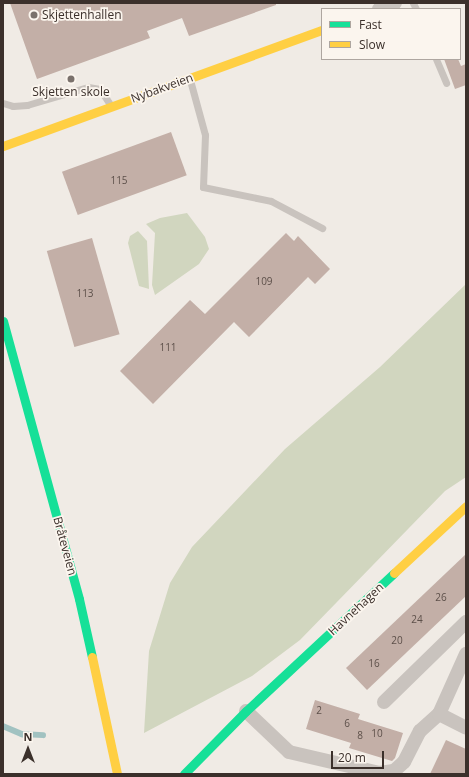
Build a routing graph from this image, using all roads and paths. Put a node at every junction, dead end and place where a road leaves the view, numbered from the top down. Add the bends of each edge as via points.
1 (395, 3) edge
2 (382, 8) edge
3 (321, 30) edge
4 (436, 60) edge
5 (189, 78) junction
6 (446, 83) dead end
7 (3, 103) edge
8 (111, 106) junction
9 (3, 146) edge
10 (322, 228) dead end
11 (3, 321) edge
12 (466, 506) edge
13 (466, 622) edge
14 (466, 654) edge
15 (384, 702) dead end
16 (246, 711) junction
17 (439, 714) junction
18 (466, 728) edge
19 (117, 774) edge
20 (184, 774) edge

1 - 2 street
3 - 5 street, Nybakveien
4 - 6 lane
5 - 8 street, Nybakveien
5 - 10 lane via 205,135 203,187 271,201
7 - 8 lane via 12,106 27,105 88,87 100,89
8 - 9 street, Nybakveien
11 - 19 street, Bråteveien via 79,599
12 - 16 street, Havnehagen
13 - 15 street
14 - 17 street
16 - 17 street via 289,752 379,773 394,771 404,762 420,731
16 - 20 street, Havnehagen
17 - 18 street

